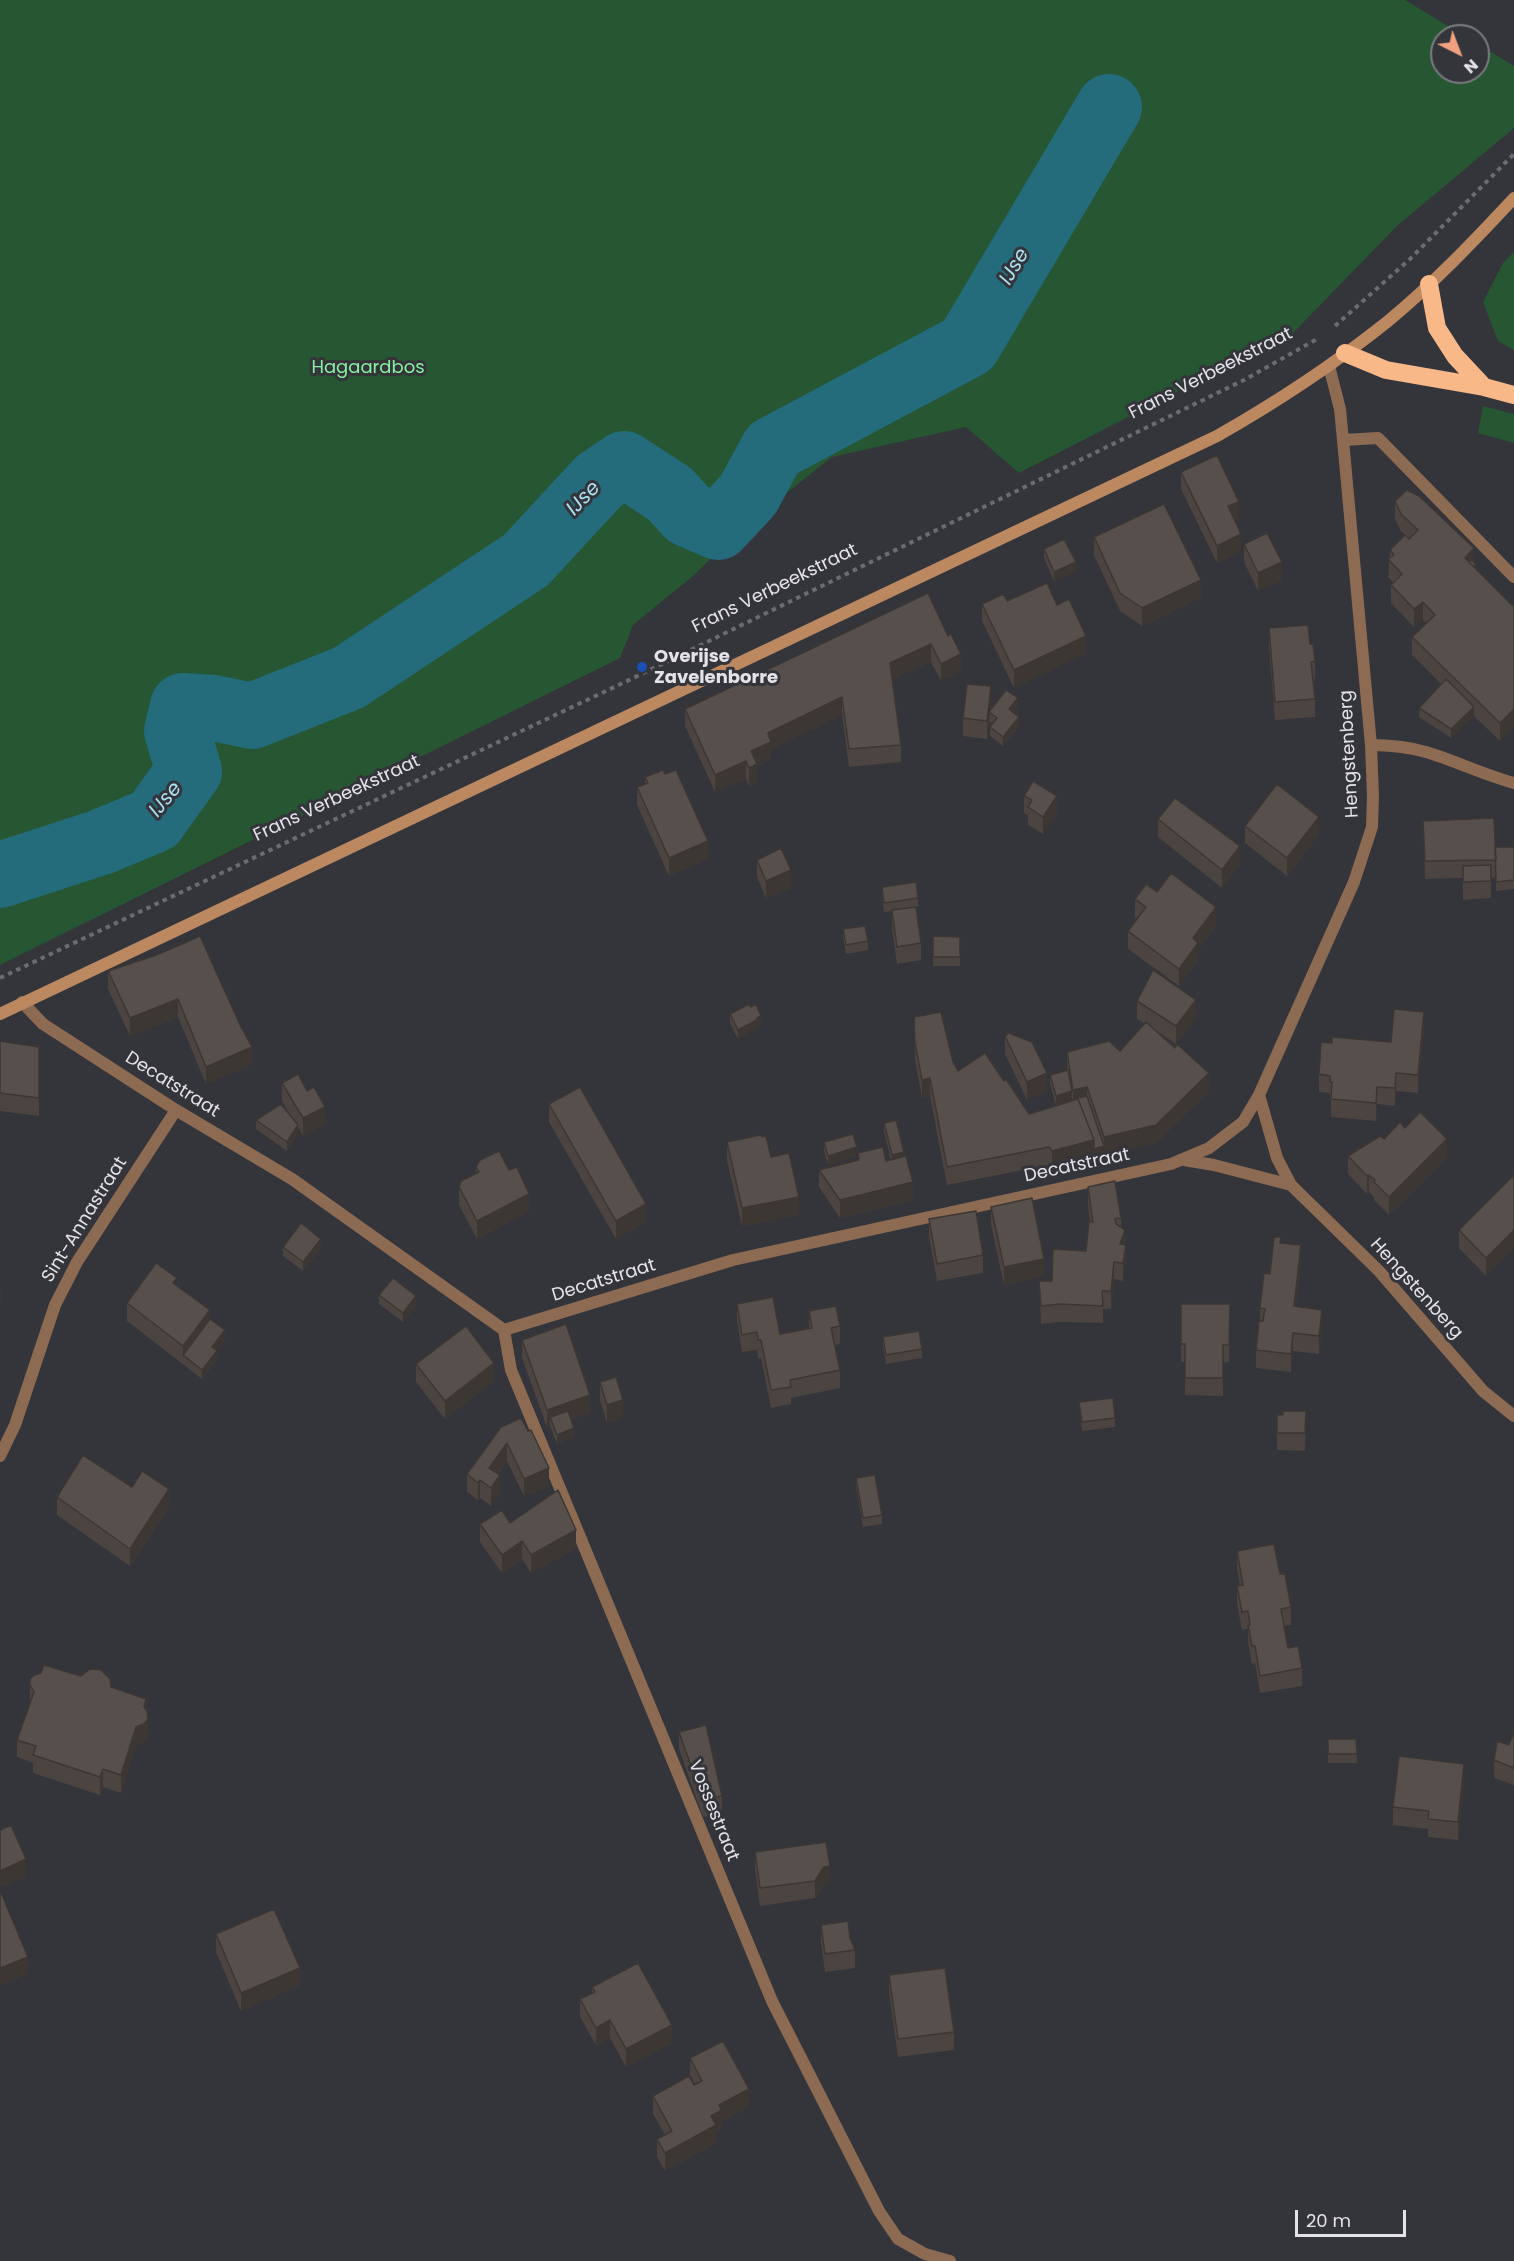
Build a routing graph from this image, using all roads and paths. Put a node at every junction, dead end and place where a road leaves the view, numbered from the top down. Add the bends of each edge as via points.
1 (1514, 154) edge
2 (1514, 198) edge
3 (1429, 284) junction
4 (1333, 328) dead end
5 (1324, 336) dead end
6 (1346, 353) junction
7 (1329, 366) junction
8 (1484, 387) junction
9 (1514, 395) edge
10 (1343, 440) junction
11 (1514, 577) edge
12 (1371, 745) junction
13 (1514, 783) edge
14 (0, 978) edge
15 (22, 1002) junction
16 (0, 1014) edge
17 (1259, 1095) junction
18 (176, 1110) junction
19 (1183, 1160) junction
20 (1291, 1185) junction
21 (504, 1330) junction
22 (1514, 1416) edge
23 (0, 1456) edge
24 (950, 2261) edge

1 - 4 path via 1410,259
2 - 3 main road
3 - 6 main road
3 - 8 highway via 1437,328 1455,356
5 - 14 path, Frans Verbeekstraat via 1244,380 625,682
6 - 7 main road
6 - 8 highway via 1386,370
7 - 10 street, Hengstenberg
7 - 15 main road via 1278,402 1217,436
8 - 9 highway
10 - 11 street via 1378,438
10 - 12 street, Hengstenberg
12 - 13 street via 1426,752
12 - 17 street, Hengstenberg via 1372,827 1354,882
15 - 16 main road
15 - 18 street, Decatstraat via 43,1024
17 - 19 street, Decatstraat via 1243,1122 1209,1148
17 - 20 street, Hengstenberg via 1277,1158
18 - 21 street, Decatstraat via 292,1179
18 - 23 street, Sint-Annastraat via 77,1262 54,1305 15,1425
19 - 20 street, Hengstenberg
19 - 21 street, Decatstraat via 733,1260
20 - 22 street, Hengstenberg via 1379,1271 1483,1391
21 - 24 street, Vossestraat via 512,1370 772,2001 879,2211 898,2240

